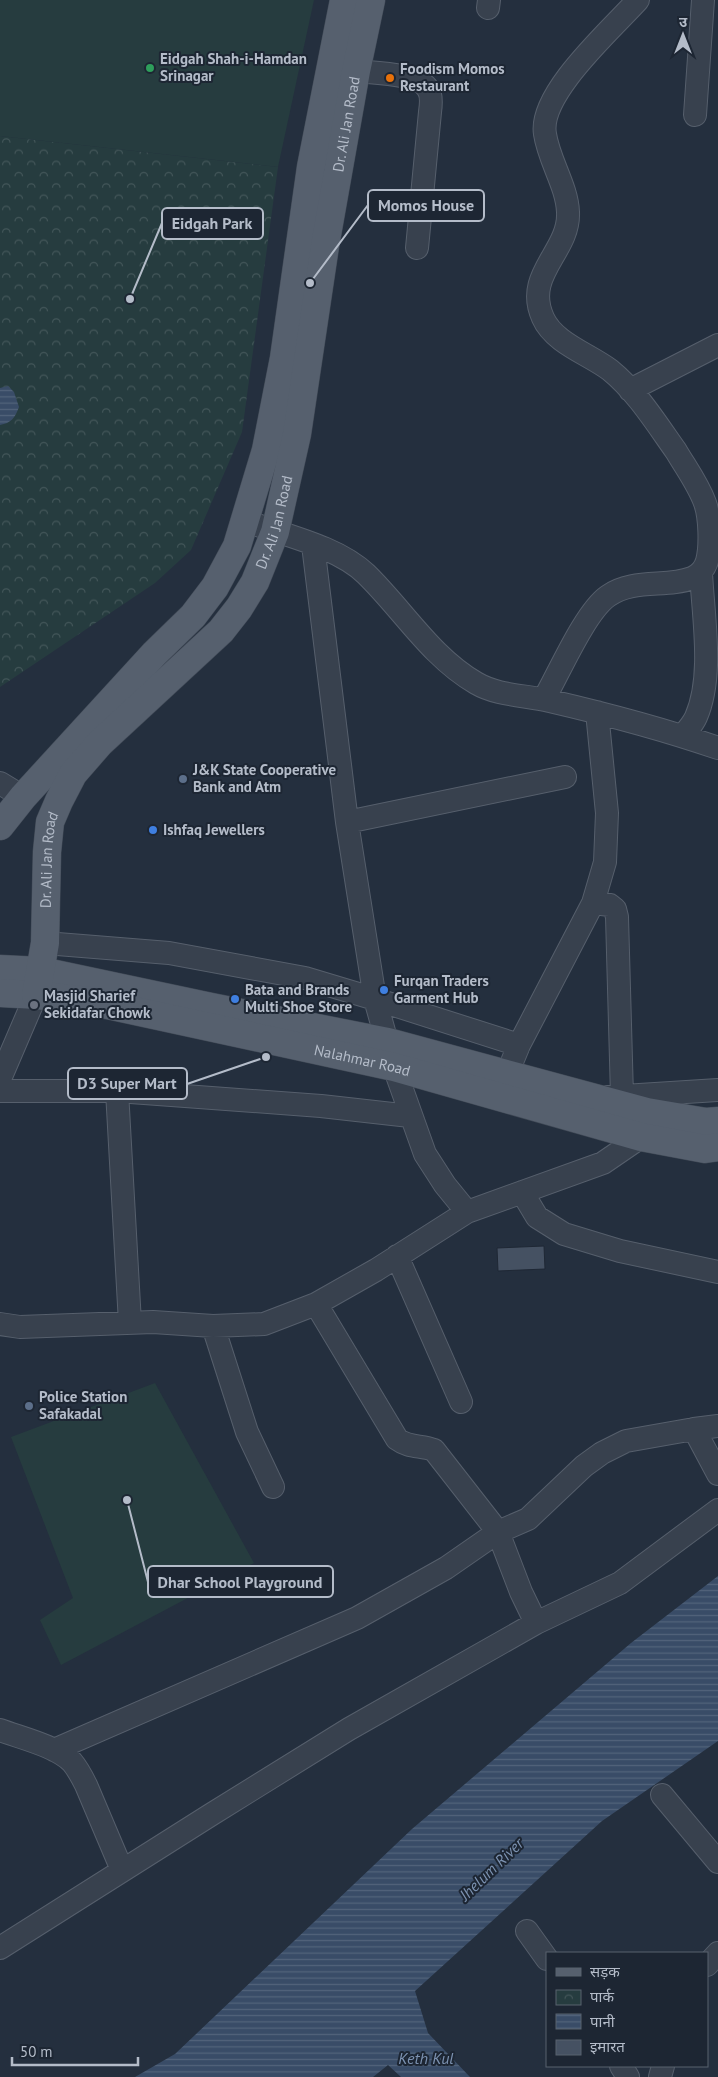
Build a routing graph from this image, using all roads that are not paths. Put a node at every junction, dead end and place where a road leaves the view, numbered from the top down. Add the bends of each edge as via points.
1 (344, 0) edge
2 (371, 0) edge
3 (638, 0) edge
4 (703, 0) edge
5 (356, 71) junction
6 (695, 115) dead end
7 (418, 248) dead end
8 (718, 345) edge
9 (630, 390) junction
10 (712, 501) edge
11 (246, 521) junction
12 (275, 532) junction
13 (313, 545) junction
14 (701, 572) junction
15 (544, 699) junction
16 (597, 712) junction
17 (683, 736) junction
18 (718, 748) edge
19 (565, 777) dead end
20 (0, 783) edge
21 (23, 797) junction
22 (347, 822) junction
23 (0, 826) edge
24 (593, 903) junction
25 (45, 943) junction
26 (0, 969) edge
27 (39, 983) junction
28 (0, 993) edge
29 (375, 999) junction
30 (519, 1045) junction
31 (391, 1054) junction
32 (507, 1074) junction
33 (0, 1079) edge
34 (718, 1090) edge
35 (0, 1091) edge
36 (117, 1091) junction
37 (622, 1096) junction
38 (594, 1098) junction
39 (410, 1116) junction
40 (718, 1121) edge
41 (644, 1125) junction
42 (718, 1147) edge
43 (522, 1192) junction
44 (467, 1212) junction
45 (397, 1256) junction
46 (718, 1272) edge
47 (316, 1304) junction
48 (130, 1323) junction
49 (0, 1324) edge
50 (213, 1326) junction
51 (461, 1402) dead end
52 (718, 1426) edge
53 (694, 1428) junction
54 (718, 1474) edge
55 (272, 1487) dead end
56 (718, 1510) edge
57 (498, 1532) junction
58 (536, 1623) junction
59 (0, 1730) edge
60 (54, 1750) junction
61 (662, 1795) dead end
62 (718, 1862) edge
63 (122, 1870) junction
64 (527, 1931) dead end
65 (0, 1948) edge
66 (718, 1953) edge
67 (546, 1958) edge
68 (708, 1964) edge

1 - 11 main road, Dr. Ali Jan Road via 310,167 282,367 266,450
2 - 5 main road, Dr. Ali Jan Road
3 - 9 street via 563,82 549,106 544,131 568,204 569,223 540,281 538,298 549,329 610,370
4 - 6 street
5 - 7 street via 403,76 428,88 431,98
5 - 12 main road, Dr. Ali Jan Road via 325,246 297,434
8 - 9 street
9 - 10 street
10 - 14 street via 707,561
11 - 12 street
11 - 21 main road, Dr. Ali Jan Road via 215,587 193,616
12 - 13 street
12 - 25 main road, Dr. Ali Jan Road via 255,582 221,630 100,743 74,774 50,822
13 - 15 street via 339,555 365,573 451,666 478,684 506,693
13 - 22 street
14 - 15 street via 693,578 638,584 609,595 590,615
14 - 17 street via 706,660 704,694 696,719
15 - 16 street
16 - 17 street
16 - 24 street via 607,813 605,862
17 - 18 street
19 - 22 street
20 - 21 street
21 - 23 main road, Dr. Ali Jan Road
22 - 29 street
24 - 30 street
24 - 37 street via 610,905 617,917
25 - 27 main road, Dr. Ali Jan Road
25 - 29 street via 169,953 304,978
26 - 27 main road, Nalahmar Road
27 - 28 main road, Nalahmar Road
27 - 31 main road, Nalahmar Road via 211,1008
27 - 33 street
29 - 30 street
29 - 31 street
30 - 32 street
31 - 32 main road, Nalahmar Road
31 - 39 street
31 - 41 main road, Nalahmar Road
32 - 38 main road, Nalahmar Road
34 - 37 street
35 - 36 street
36 - 39 street
36 - 48 street
37 - 38 street
38 - 41 main road, Nalahmar Road
39 - 44 street via 425,1154
40 - 41 main road, Nalahmar Road
41 - 42 main road, Nalahmar Road via 705,1149
41 - 43 street via 603,1163
43 - 44 street
43 - 46 street via 537,1217 564,1234 620,1251
44 - 45 street
45 - 47 street
45 - 51 street
47 - 50 street via 264,1324
47 - 57 street via 397,1439 404,1445 434,1450
48 - 49 street via 20,1327
48 - 50 street
50 - 55 street via 246,1432
52 - 53 street
53 - 54 street
53 - 57 street via 626,1441 602,1453 528,1519
56 - 58 street via 620,1583
57 - 58 street
57 - 60 street via 446,1568 357,1618
58 - 63 street via 349,1729
59 - 60 street
60 - 63 street via 71,1761 80,1772
61 - 62 street
63 - 65 street
64 - 67 street
66 - 68 street

